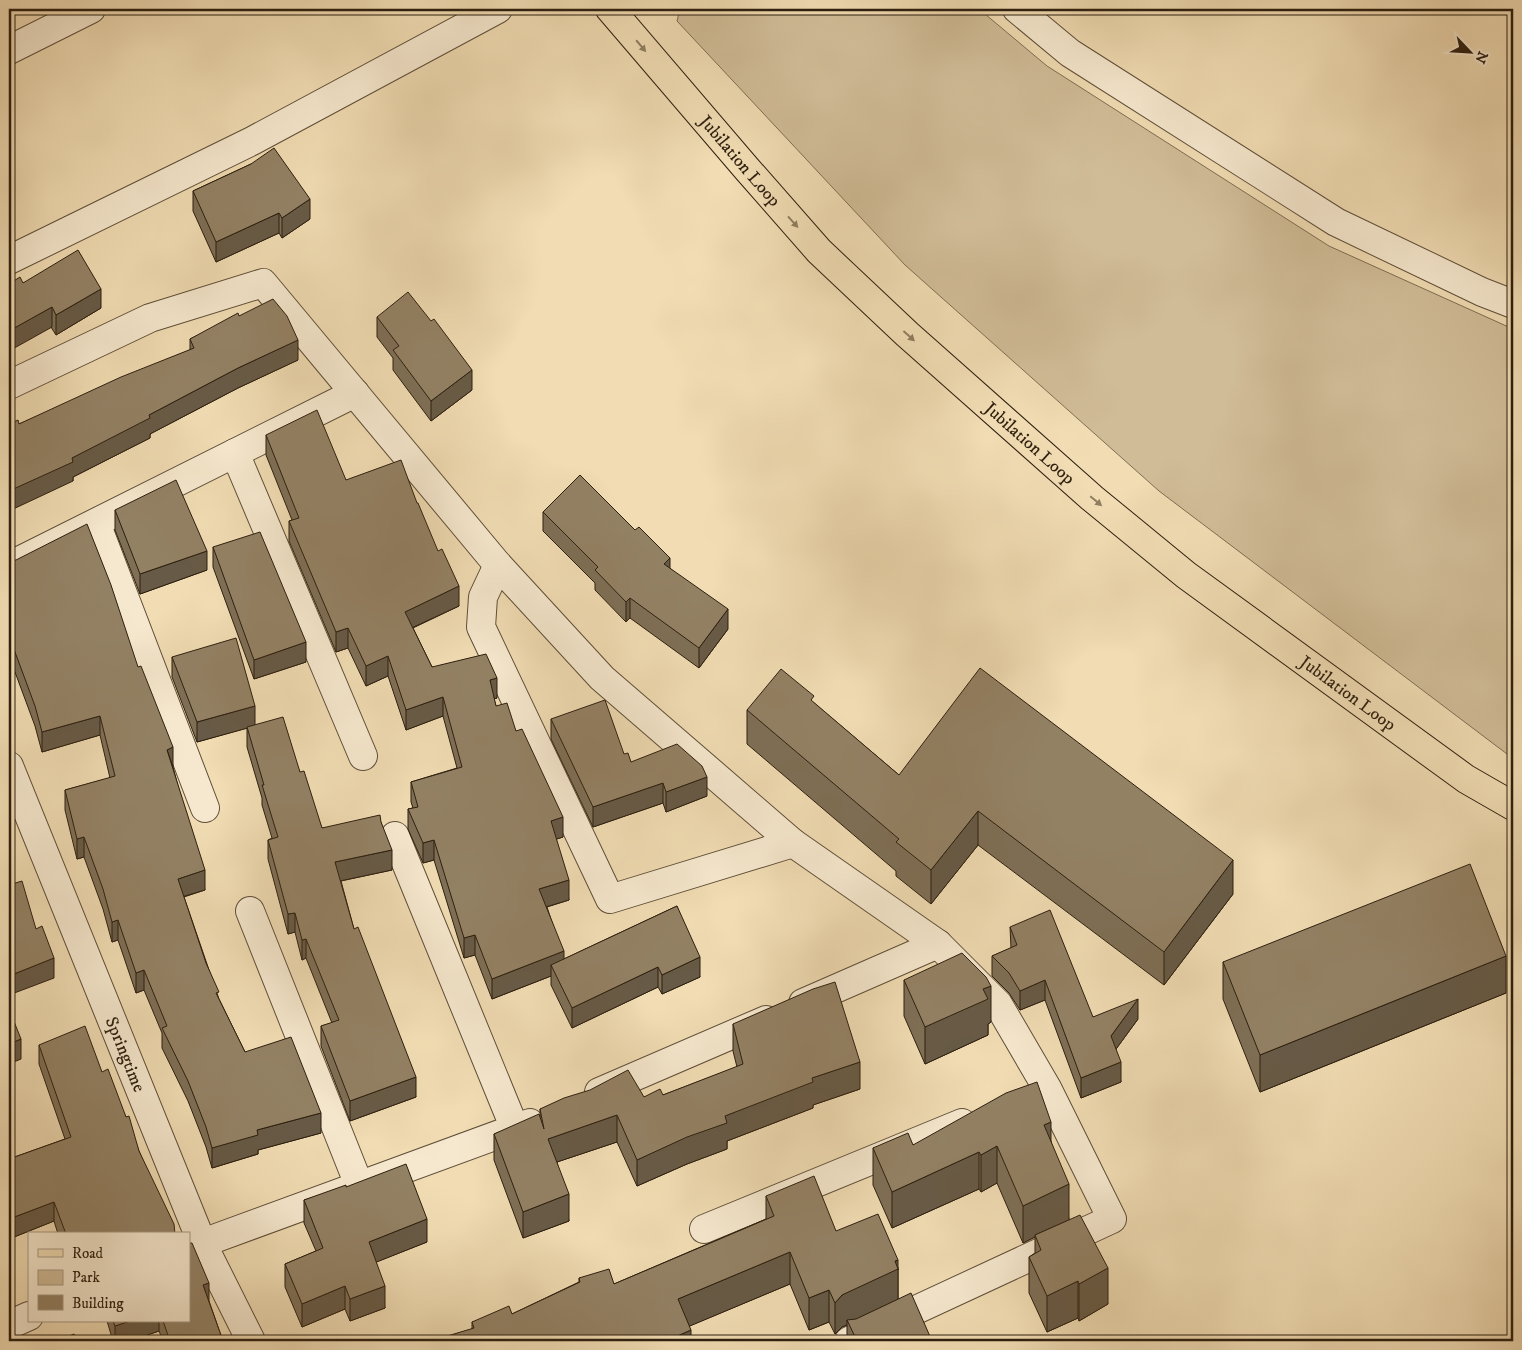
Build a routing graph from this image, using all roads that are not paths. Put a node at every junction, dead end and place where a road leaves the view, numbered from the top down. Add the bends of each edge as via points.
1 (91, 9) edge
2 (498, 9) edge
3 (610, 9) edge
4 (1017, 9) edge
5 (9, 50) edge
6 (9, 260) edge
7 (1513, 304) edge
8 (9, 385) edge
9 (355, 393) junction
10 (235, 453) junction
11 (96, 523) junction
12 (9, 566) edge
13 (498, 566) junction
14 (363, 756) dead end
15 (9, 766) edge
16 (1513, 806) edge
17 (205, 808) dead end
18 (395, 836) dead end
19 (793, 842) junction
20 (250, 911) dead end
21 (938, 944) junction
22 (1047, 1088) junction
23 (1020, 1099) edge
24 (578, 1101) edge
25 (551, 1113) edge
26 (984, 1114) edge
27 (515, 1129) junction
28 (359, 1185) junction
29 (704, 1229) dead end
30 (190, 1232) edge
31 (190, 1232) edge
32 (195, 1245) edge
33 (28, 1316) edge
34 (9, 1325) edge
35 (251, 1341) edge
36 (849, 1341) edge

1 - 5 street
2 - 6 street via 252,141
3 -> 16 main road, Jubilation Loop via 819,251 907,334 1078,485 1186,575 1466,780
4 - 7 street via 1070,54 1336,222
8 - 9 street via 150,318 263,283
9 - 10 street
9 - 13 street
10 - 11 street
10 - 14 street
11 - 12 street
11 - 17 street
13 - 19 street via 602,678
13 - 19 street via 483,598 481,626 610,899
15 - 31 street, Springtime
18 - 27 street
19 - 21 street
20 - 28 street
21 - 22 street via 998,1004
21 - 24 street
22 - 23 street
22 - 36 street via 1112,1219
25 - 27 street
26 - 29 street
27 - 28 street
28 - 32 street
30 - 32 street, Springtime
32 - 35 street, Springtime
33 - 34 street

